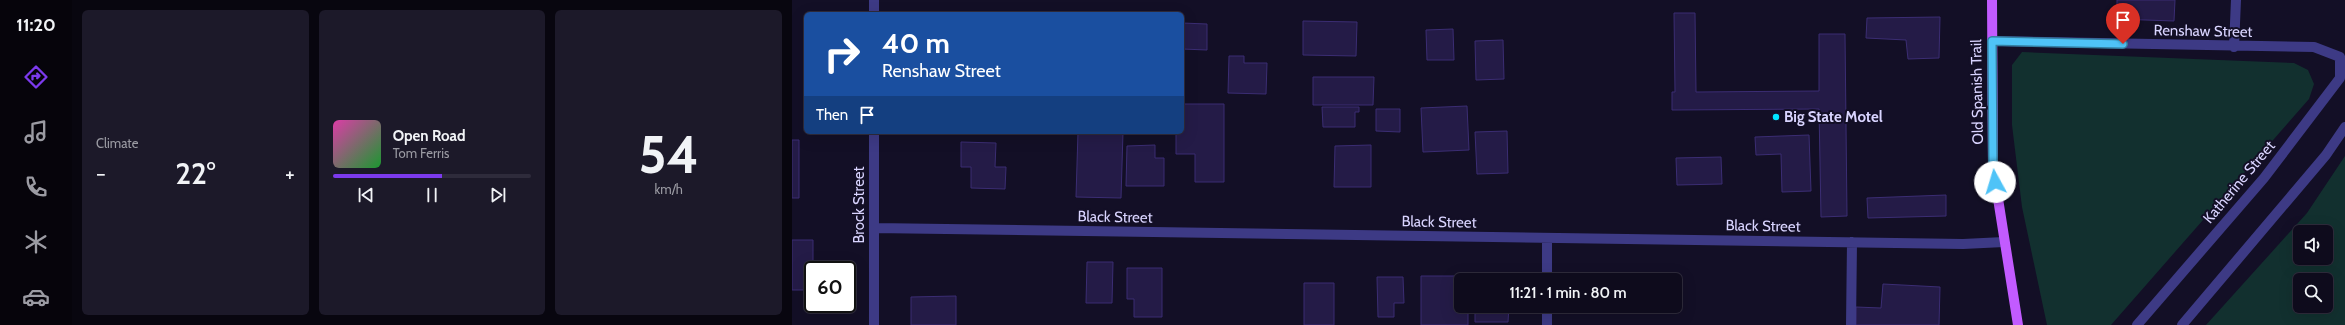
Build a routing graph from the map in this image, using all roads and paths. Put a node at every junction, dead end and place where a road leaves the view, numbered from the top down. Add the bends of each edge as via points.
1 (874, 0) edge
2 (1992, 0) edge
3 (2236, 0) edge
4 (874, 12) edge
5 (1992, 41) junction
6 (2234, 47) junction
7 (2342, 60) edge
8 (2345, 126) edge
9 (874, 134) edge
10 (874, 228) junction
11 (1547, 238) junction
12 (1852, 242) junction
13 (2004, 242) junction
14 (1547, 273) edge
15 (1547, 313) edge
16 (874, 325) edge
17 (1547, 325) edge
18 (1851, 325) edge
19 (2018, 325) edge
20 (2138, 325) edge
21 (2182, 325) edge

1 - 4 street
2 - 5 main road, Old Spanish Trail
3 - 6 street
5 - 6 street, Renshaw Street
5 - 13 main road, Old Spanish Trail via 1993,167
6 - 7 street, Renshaw Street via 2314,47
7 - 20 street, Katherine Street via 2340,78 2264,178
8 - 21 street via 2326,155
9 - 10 street, Brock Street
10 - 11 street, Black Street
10 - 16 street, Brock Street
11 - 12 street, Black Street
11 - 14 street
12 - 13 street, Black Street
12 - 18 street
13 - 19 main road, Old Spanish Trail
15 - 17 street

